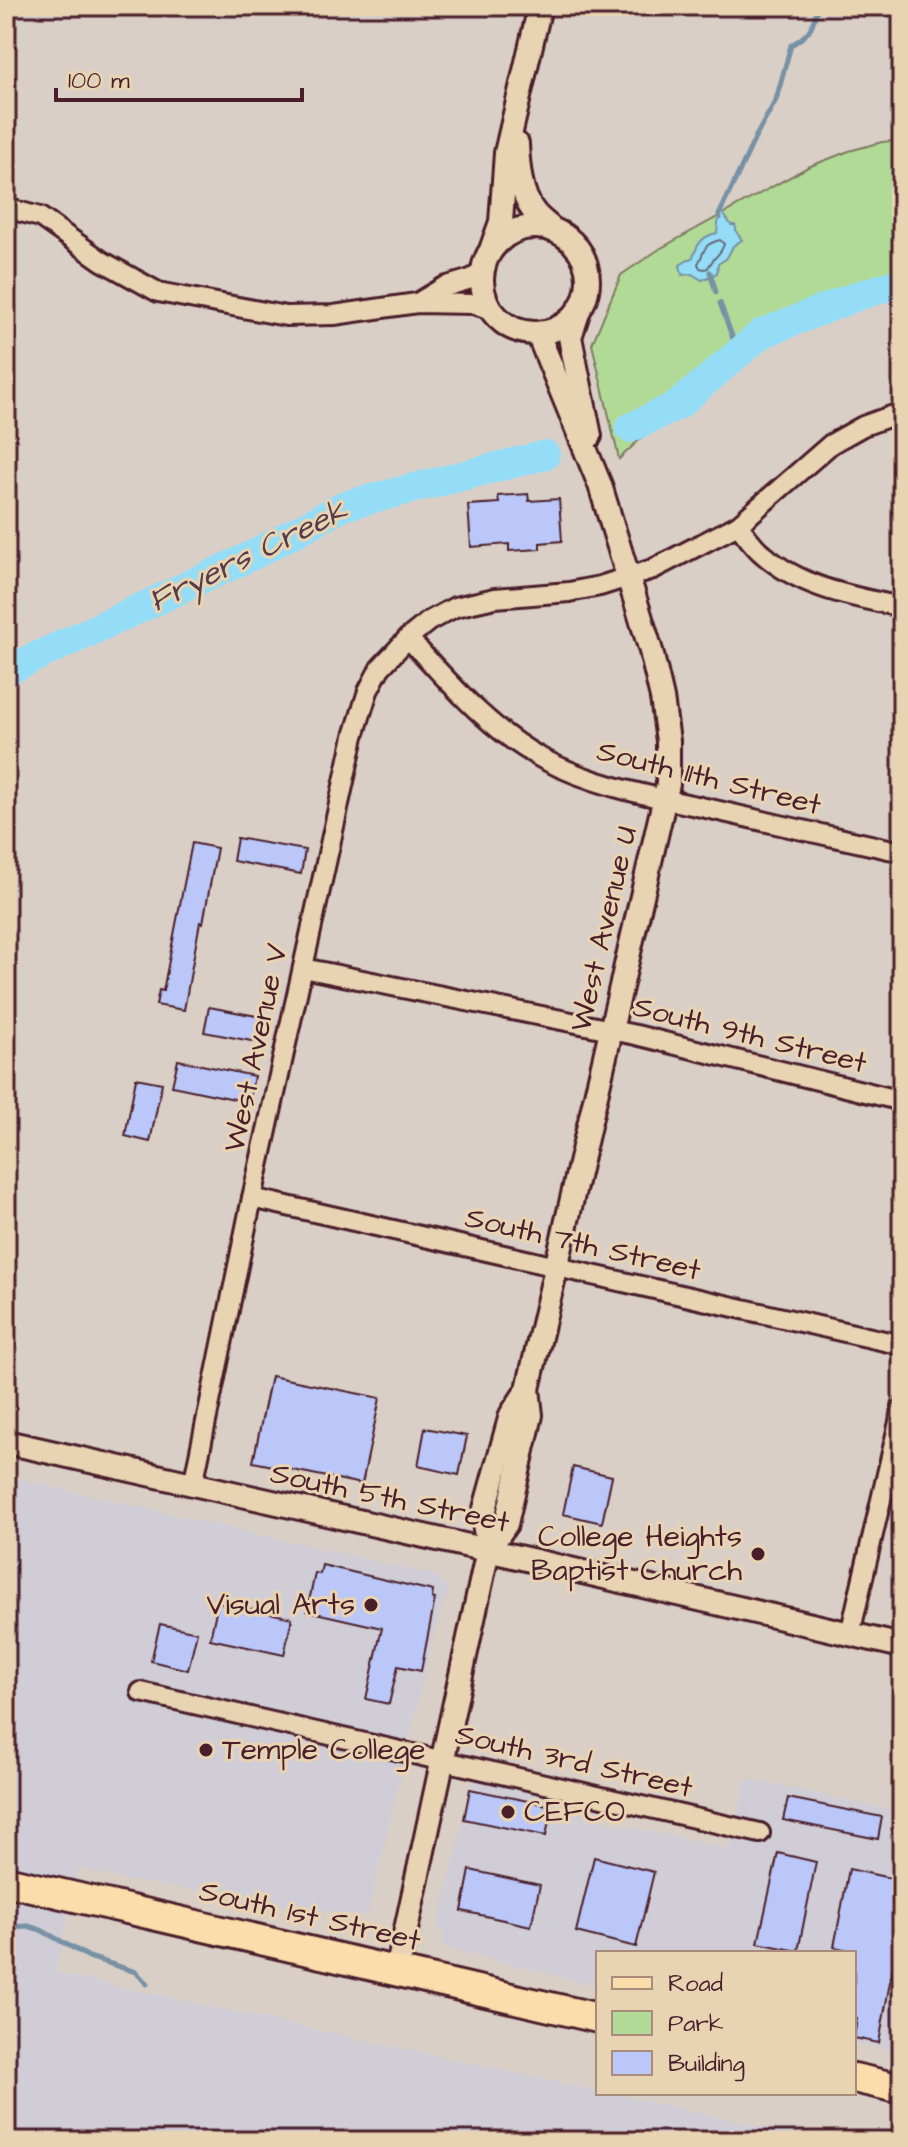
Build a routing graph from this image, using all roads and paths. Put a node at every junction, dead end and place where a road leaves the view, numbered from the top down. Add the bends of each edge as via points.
1 (540, 6) edge
2 (516, 102) junction
3 (6, 208) edge
4 (553, 230) junction
5 (491, 249) junction
6 (482, 272) junction
7 (417, 303) junction
8 (490, 309) junction
9 (579, 310) junction
10 (538, 334) junction
11 (902, 412) edge
12 (600, 485) junction
13 (738, 525) junction
14 (629, 577) junction
15 (902, 607) edge
16 (408, 638) junction
17 (665, 799) junction
18 (902, 852) edge
19 (303, 968) junction
20 (612, 1030) junction
21 (902, 1101) edge
22 (252, 1198) junction
23 (557, 1267) junction
24 (902, 1345) edge
25 (902, 1409) edge
26 (6, 1442) edge
27 (193, 1485) junction
28 (488, 1550) junction
29 (850, 1634) junction
30 (902, 1646) edge
31 (141, 1692) dead end
32 (443, 1760) junction
33 (760, 1833) dead end
34 (6, 1881) edge
35 (397, 1971) junction
36 (596, 2018) edge
37 (856, 2078) edge
38 (902, 2089) edge

1 - 2 street
2 - 4 street via 521,178 533,212
2 - 5 street via 501,222
3 - 7 street via 40,217 158,292 286,316
4 - 5 street via 525,227
4 - 9 street via 576,245 583,257 588,284
5 - 6 street
6 - 7 street
6 - 8 street
7 - 8 street
8 - 10 street via 511,328
9 - 10 street via 565,324
9 - 12 street, West Avenue U via 570,337
10 - 12 street, West Avenue U
11 - 13 street, West Avenue V via 831,444
12 - 14 street, West Avenue U
13 - 14 street, West Avenue V
13 - 15 street via 762,554 798,578 839,594
14 - 16 street, West Avenue V via 569,592 455,607
14 - 17 street, West Avenue U via 662,698 668,741
16 - 17 street, South 11th Street via 473,707 543,759 606,785
16 - 19 street, West Avenue V via 380,668 368,691
17 - 18 street, South 11th Street
17 - 20 street, West Avenue U
19 - 20 street, South 9th Street
19 - 22 street, West Avenue V
20 - 21 street, South 9th Street
20 - 23 street, West Avenue U
22 - 23 street, South 7th Street
22 - 27 street, West Avenue V
23 - 24 street, South 7th Street
23 - 28 street, West Avenue U via 528,1389 511,1415 483,1516
25 - 29 street
26 - 27 street, South 5th Street
27 - 28 street, South 5th Street
28 - 29 street, South 5th Street
28 - 32 street, West Avenue U
29 - 30 street, South 5th Street
31 - 32 street, South 3rd Street
32 - 33 street, South 3rd Street
32 - 35 street, West Avenue U
34 - 35 main road, South 1st Street
35 - 36 main road, South 1st Street
37 - 38 main road

